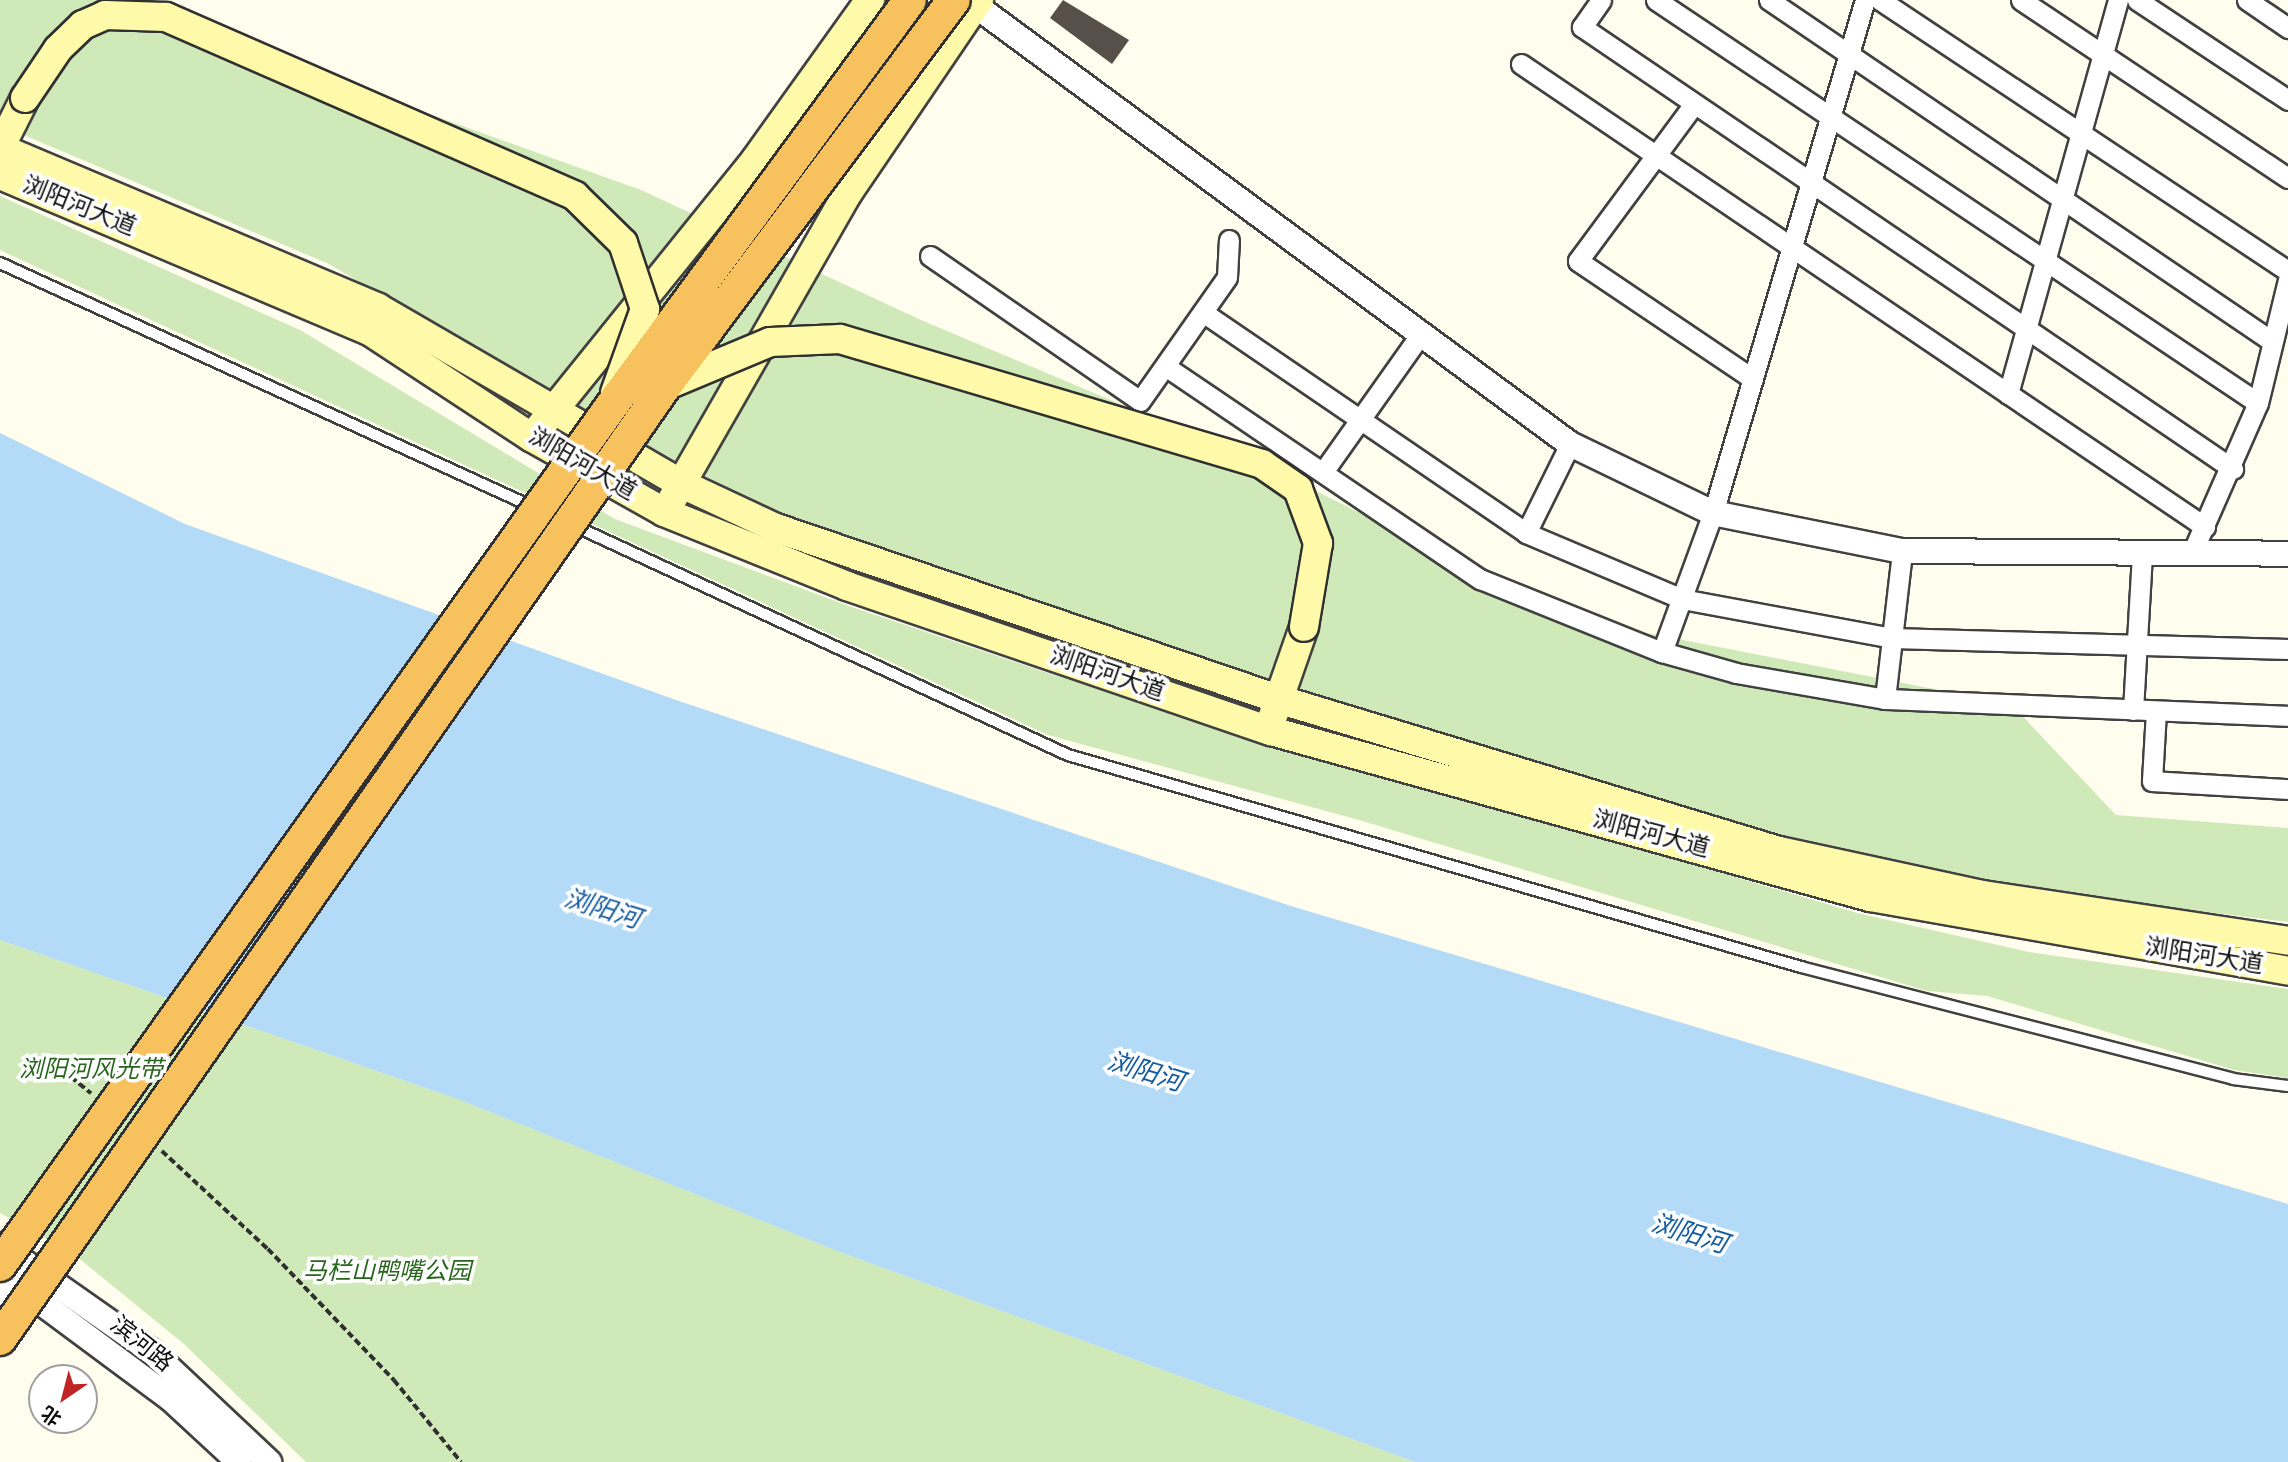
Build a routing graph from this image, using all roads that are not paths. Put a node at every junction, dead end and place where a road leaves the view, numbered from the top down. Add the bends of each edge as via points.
1 (870, 0) edge
2 (910, 0) edge
3 (1601, 0) edge
4 (1656, 0) edge
5 (1769, 0) edge
6 (1865, 0) edge
7 (1880, 0) edge
8 (2021, 0) edge
9 (2118, 0) edge
10 (2137, 0) edge
11 (2247, 0) edge
12 (970, 1) edge
13 (2288, 28) edge
14 (1849, 53) junction
15 (2104, 55) junction
16 (1521, 64) dead end
17 (2288, 100) edge
18 (1693, 104) junction
19 (1830, 117) junction
20 (2082, 133) junction
21 (0, 148) edge
22 (1654, 158) junction
23 (0, 175) edge
24 (2288, 178) edge
25 (1811, 183) junction
26 (2063, 200) junction
27 (1229, 240) dead end
28 (1793, 251) junction
29 (930, 256) dead end
30 (2046, 260) junction
31 (0, 263) edge
32 (2288, 271) edge
33 (2288, 280) edge
34 (1204, 313) junction
35 (2283, 315) edge
36 (2027, 326) junction
37 (1422, 332) junction
38 (2270, 340) junction
39 (1168, 368) junction
40 (1753, 379) junction
41 (665, 386) junction
42 (2008, 394) junction
43 (2258, 402) junction
44 (610, 408) junction
45 (552, 413) junction
46 (1361, 419) junction
47 (531, 437) junction
48 (1570, 444) junction
49 (2233, 469) junction
50 (1323, 472) junction
51 (682, 484) junction
52 (664, 512) junction
53 (1713, 513) junction
54 (2205, 527) junction
55 (1526, 533) junction
56 (1902, 551) junction
57 (2142, 552) junction
58 (2192, 553) junction
59 (2288, 554) edge
60 (1682, 599) junction
61 (1892, 638) junction
62 (2137, 644) junction
63 (2288, 649) edge
64 (1662, 652) junction
65 (1275, 698) junction
66 (1885, 699) junction
67 (2133, 710) junction
68 (2156, 711) junction
69 (2288, 716) edge
70 (1271, 731) junction
71 (2288, 789) edge
72 (2288, 941) edge
73 (2288, 971) edge
74 (2288, 1086) edge
75 (0, 1245) edge
76 (11, 1271) edge
77 (0, 1305) edge
78 (0, 1339) edge
79 (239, 1462) edge
80 (269, 1462) edge

1 - 45 main road via 756,159
2 - 44 highway, bridge
3 - 18 street via 1581,27
4 - 19 street
5 - 14 street
6 - 14 street
7 - 20 street
8 - 15 street
9 - 15 street
10 - 17 street
11 - 13 street
12 - 37 street
12 - 41 highway, bridge
12 - 51 main road via 847,194
14 - 19 street
14 - 26 street
15 - 20 street
15 - 24 street
16 - 22 street
18 - 22 street
18 - 25 street
19 - 25 street
19 - 30 street
20 - 26 street
20 - 32 street
21 - 44 main road, bridge via 58,48 83,25 137,12 166,17 575,196 623,243 645,309
21 - 45 main road, 浏阳河大道 via 377,309
22 - 28 street
22 - 40 street via 1578,261
23 - 47 main road, 浏阳河大道 via 371,332
25 - 28 street
25 - 36 street
26 - 30 street
26 - 38 street
27 - 34 street via 1227,277
28 - 40 street
28 - 42 street
29 - 39 street via 1140,401
30 - 36 street
30 - 43 street
31 - 74 lane via 1068,755 1801,967 2233,1079
33 - 35 street
34 - 39 street
34 - 46 street
35 - 38 street
36 - 42 street
36 - 49 street
37 - 46 street
37 - 48 street
38 - 43 street
39 - 50 street
40 - 53 street
41 - 65 main road, bridge via 770,342 840,339 1262,464 1298,489 1318,542 1304,627
41 - 78 highway, bridge
42 - 54 street
43 - 49 street
44 - 76 highway, bridge
45 - 47 main road
45 - 51 main road, 浏阳河大道
46 - 50 street
46 - 55 street
47 - 52 main road, 浏阳河大道
48 - 53 street
48 - 55 street
49 - 54 street
50 - 64 street via 1480,579
51 - 52 main road
51 - 65 main road, 浏阳河大道 via 776,528
52 - 70 main road, 浏阳河大道 via 847,586
53 - 56 street
53 - 60 street
54 - 58 street
55 - 60 street
56 - 57 street
56 - 61 street
57 - 58 street
57 - 62 street
58 - 59 street
60 - 61 street
60 - 64 street
61 - 62 street
61 - 66 street
62 - 63 street
62 - 67 street
64 - 66 street via 1736,673
65 - 70 main road
65 - 72 main road, 浏阳河大道 via 1779,851 1982,895
66 - 67 street
67 - 68 street
68 - 69 street
68 - 71 street via 2152,781
70 - 73 main road, 浏阳河大道 via 1870,897
75 - 76 street, 滨河路
76 - 77 street
76 - 79 street, 滨河路 via 161,1391
76 - 80 street, 滨河路 via 152,1352

